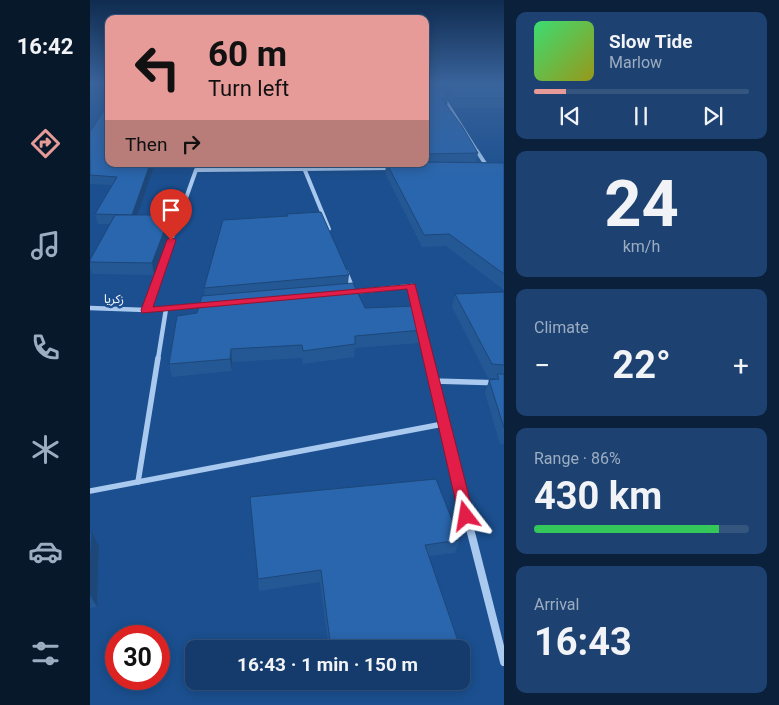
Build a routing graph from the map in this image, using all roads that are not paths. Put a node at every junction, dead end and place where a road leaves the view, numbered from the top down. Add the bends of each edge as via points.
1 (455, 115) edge
2 (304, 168) junction
3 (401, 168) edge
4 (479, 168) edge
5 (489, 168) junction
6 (496, 168) edge
7 (329, 230) edge
8 (344, 266) edge
9 (354, 292) junction
10 (344, 293) edge
11 (216, 304) edge
12 (90, 308) edge
13 (166, 308) junction
14 (146, 310) junction
15 (433, 381) junction
16 (504, 383) edge
17 (443, 424) junction
18 (138, 482) junction
19 (90, 491) edge
20 (504, 662) edge

1 - 5 street
2 - 3 street, زکریا
2 - 7 street
2 - 14 street, زکریا via 196,170
4 - 5 street
5 - 6 street
8 - 9 street
9 - 10 street
9 - 15 street via 412,286
11 - 13 street
12 - 14 street, زکریا
13 - 14 street
13 - 18 street
15 - 16 street
15 - 17 street
17 - 18 street
17 - 20 street
18 - 19 street

